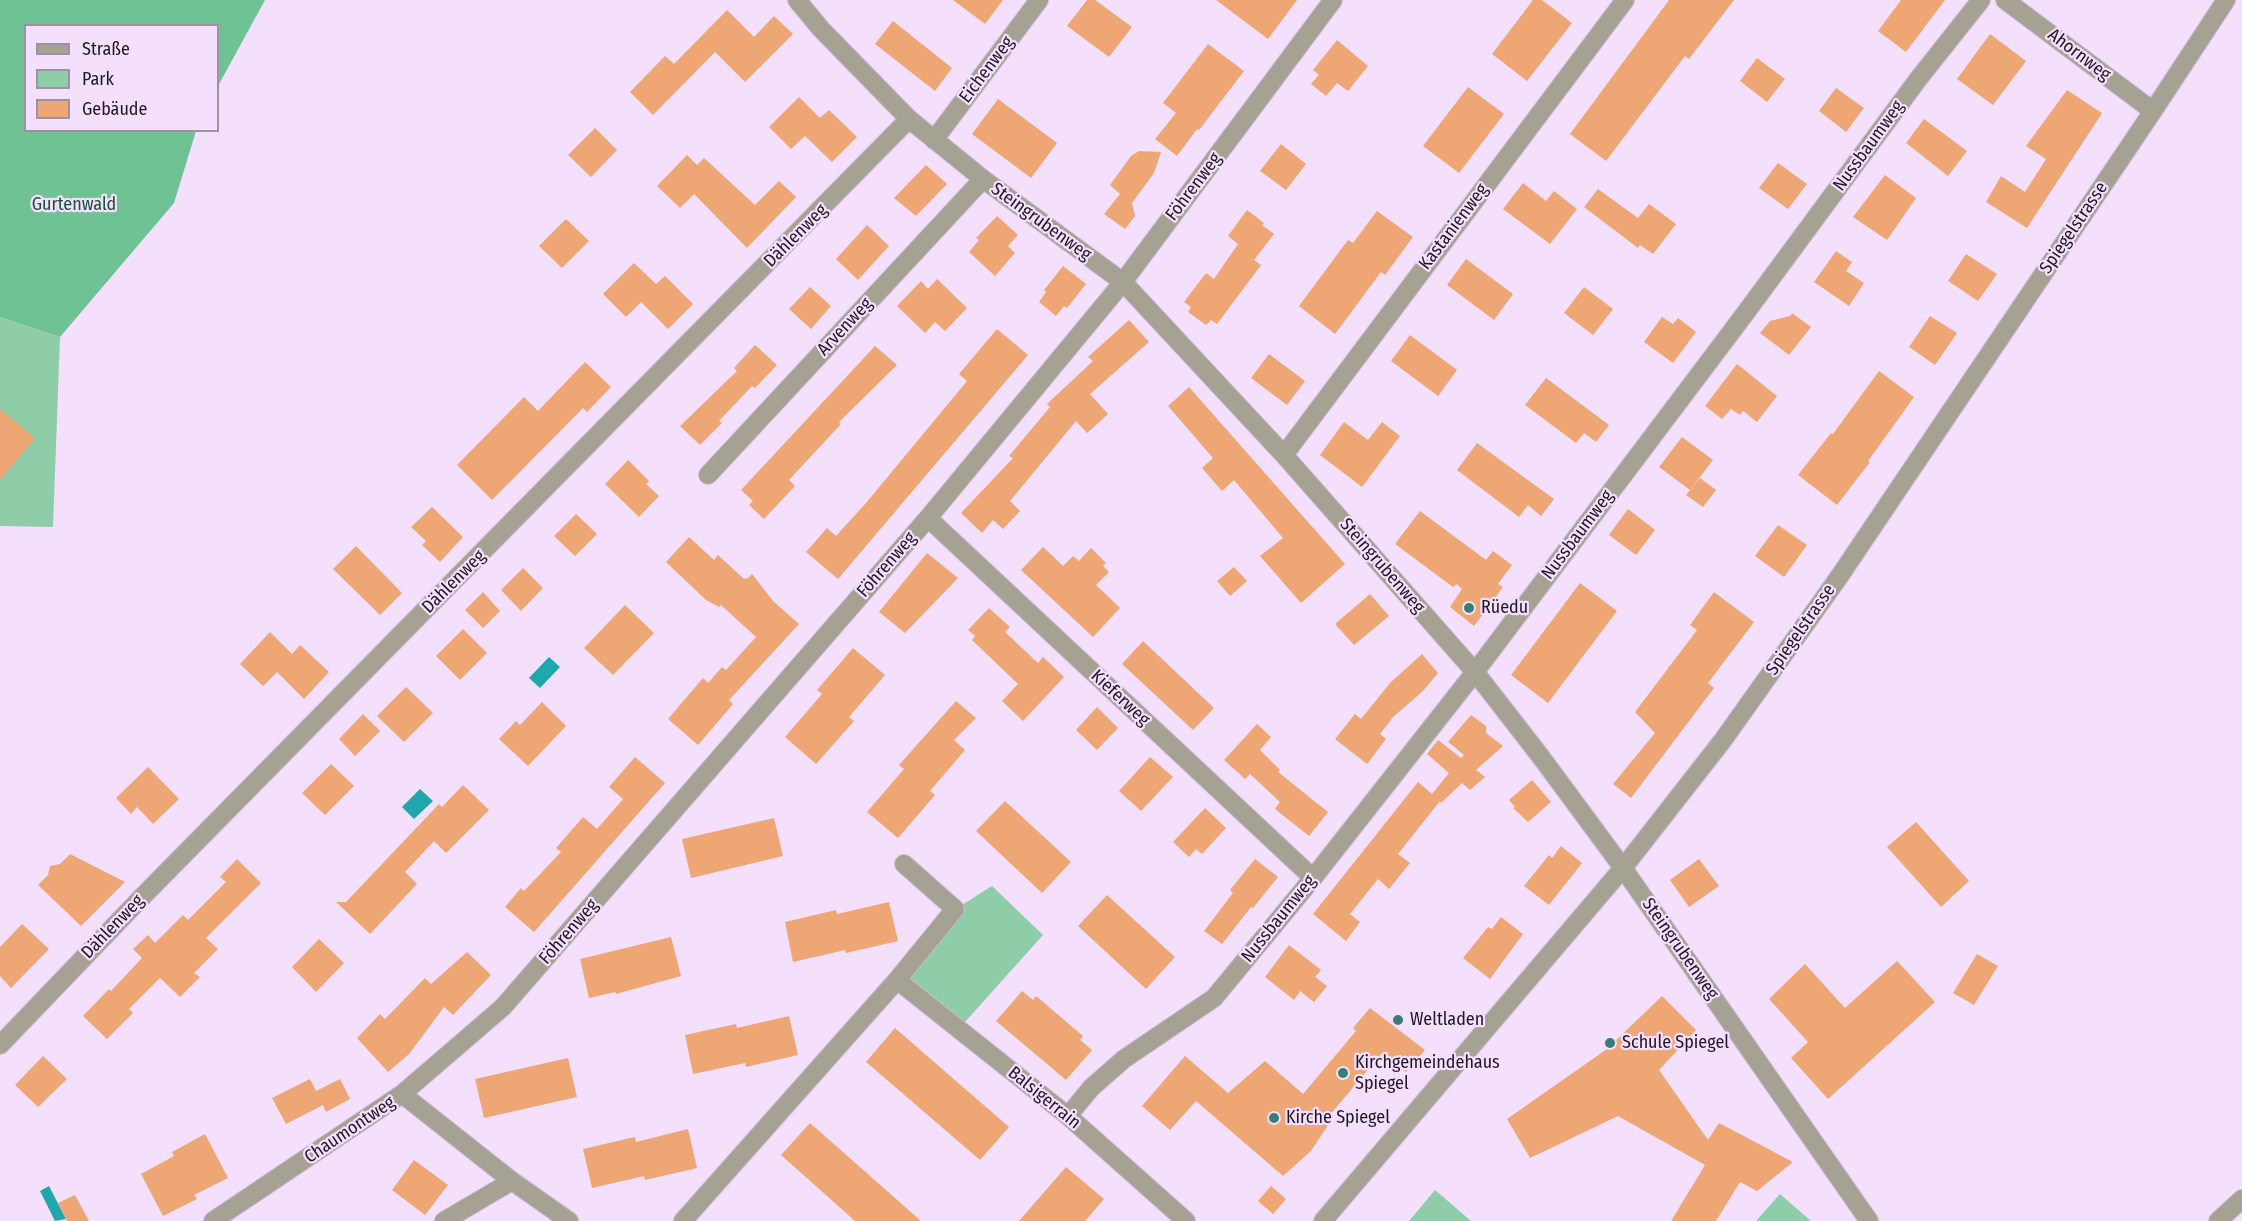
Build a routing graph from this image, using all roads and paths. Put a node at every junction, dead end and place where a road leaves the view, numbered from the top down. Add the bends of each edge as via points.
1 (796, 0) edge
2 (1039, 0) edge
3 (1333, 0) edge
4 (1624, 0) edge
5 (1981, 0) edge
6 (2005, 0) edge
7 (2226, 0) edge
8 (2153, 111) junction
9 (909, 120) junction
10 (934, 140) junction
11 (983, 179) junction
12 (1123, 282) junction
13 (1284, 454) junction
14 (708, 475) dead end
15 (928, 518) junction
16 (1475, 672) junction
17 (904, 864) dead end
18 (1623, 868) junction
19 (1313, 878) junction
20 (897, 980) junction
21 (0, 1045) edge
22 (402, 1094) junction
23 (1068, 1116) junction
24 (512, 1180) junction
25 (2242, 1199) edge
26 (213, 1221) edge
27 (444, 1221) edge
28 (569, 1221) edge
29 (683, 1221) edge
30 (1186, 1221) edge
31 (1323, 1221) edge
32 (1869, 1221) edge
33 (2218, 1221) edge

1 - 9 street, Steingrubenweg
2 - 10 street, Eichenweg
3 - 12 street, Föhrenweg
4 - 13 street, Kastanienweg
5 - 16 street, Nussbaumweg
6 - 8 street, Ahornweg
7 - 8 street, Spiegelstrasse
8 - 18 street, Spiegelstrasse via 1826,594 1723,740
9 - 10 street, Steingrubenweg
9 - 21 street, Dählenweg
10 - 11 street, Steingrubenweg
11 - 12 street, Steingrubenweg
11 - 14 street, Arvenweg
12 - 13 street, Steingrubenweg
12 - 15 street, Föhrenweg
13 - 16 street, Steingrubenweg
15 - 19 street, Kieferweg
15 - 22 street, Föhrenweg via 503,1007
16 - 18 street, Steingrubenweg
16 - 19 street, Nussbaumweg
17 - 20 street via 955,909
18 - 31 street, Spiegelstrasse
18 - 32 street, Steingrubenweg
19 - 23 street, Nussbaumweg via 1214,998 1124,1059 1090,1088
20 - 23 street, Balsigerrain
20 - 29 street
22 - 24 street, Chaumontweg
22 - 26 street, Chaumontweg
23 - 30 street, Balsigerrain
24 - 27 street
24 - 28 street, Chaumontweg
25 - 33 street

